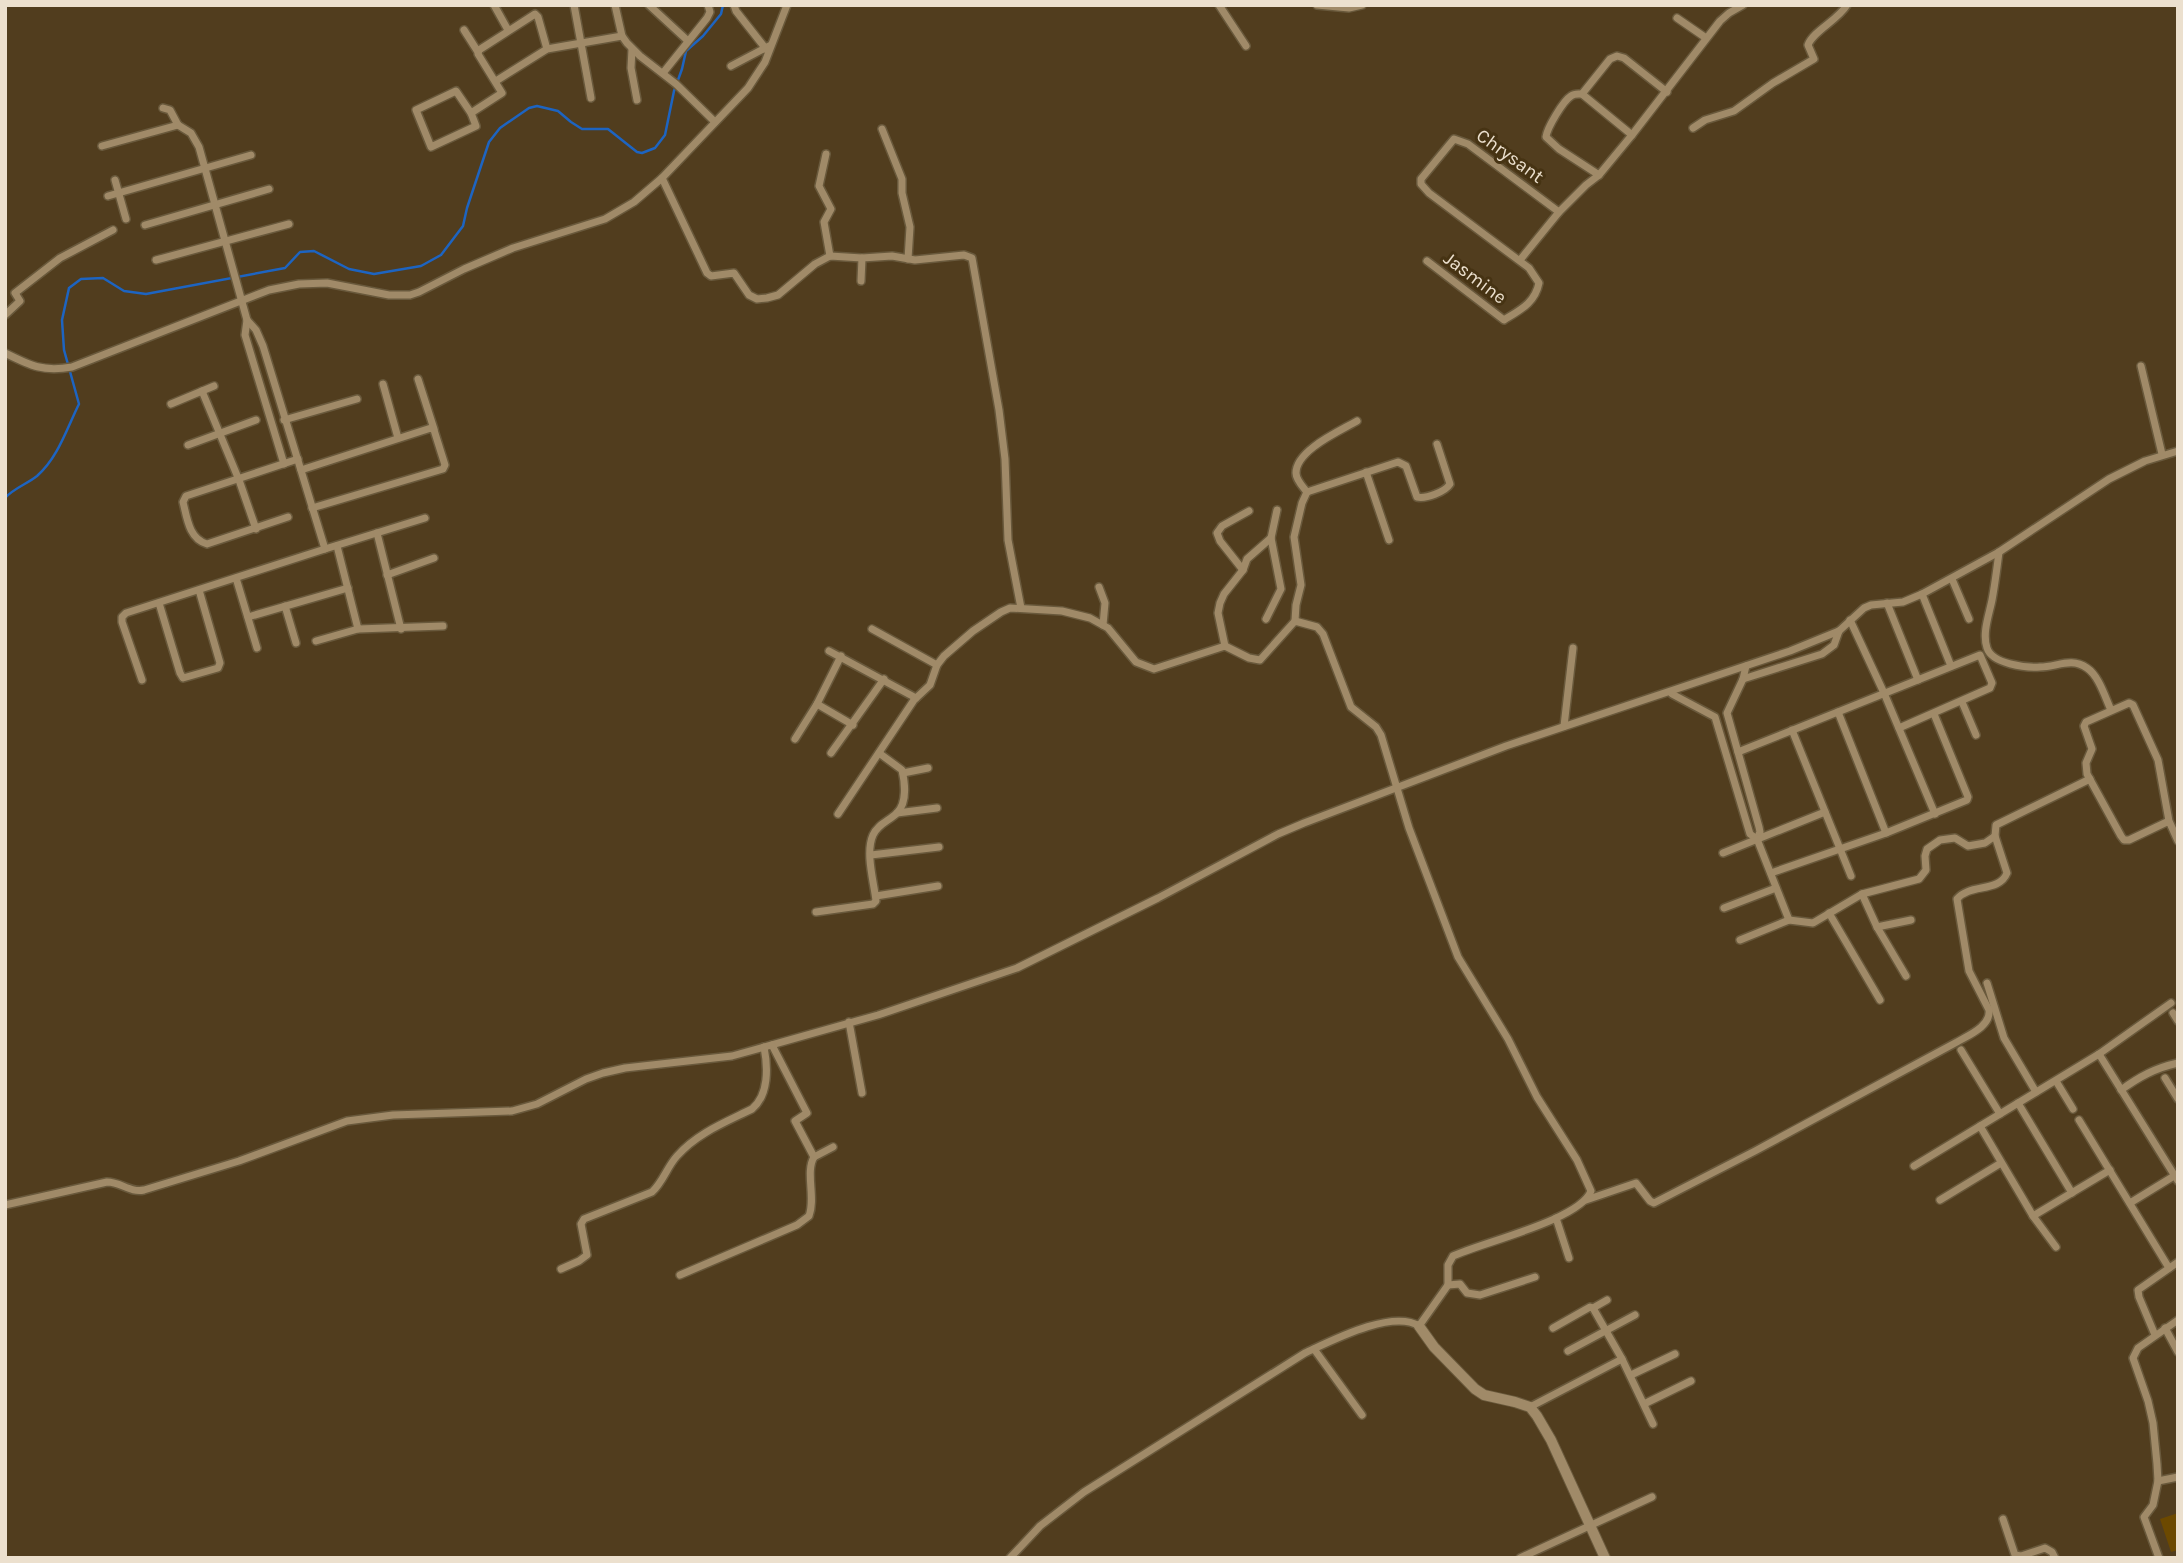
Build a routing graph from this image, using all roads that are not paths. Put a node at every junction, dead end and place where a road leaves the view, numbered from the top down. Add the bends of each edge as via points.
1 (494, 5) edge
2 (574, 5) edge
3 (615, 5) edge
4 (649, 5) edge
5 (708, 5) edge
6 (734, 5) edge
7 (787, 5) edge
8 (1219, 5) edge
9 (1317, 5) edge
10 (1362, 5) edge
11 (1743, 5) edge
12 (1847, 5) edge
13 (1677, 18) dead end
14 (464, 30) dead end
15 (508, 30) junction
16 (622, 36) junction
17 (1706, 38) junction
18 (688, 41) junction
19 (581, 42) junction
20 (769, 46) junction
21 (1246, 46) dead end
22 (547, 49) junction
23 (632, 49) junction
24 (478, 52) junction
25 (731, 66) dead end
26 (663, 73) junction
27 (496, 81) junction
28 (1667, 92) junction
29 (1583, 94) junction
30 (592, 98) dead end
31 (637, 100) dead end
32 (163, 108) dead end
33 (471, 113) junction
34 (715, 122) junction
35 (178, 125) junction
36 (1693, 128) dead end
37 (882, 129) dead end
38 (1632, 135) junction
39 (102, 146) dead end
40 (251, 155) dead end
41 (826, 155) dead end
42 (206, 167) junction
43 (1599, 175) junction
44 (663, 178) junction
45 (115, 180) dead end
46 (269, 189) dead end
47 (118, 193) junction
48 (108, 196) dead end
49 (215, 204) junction
50 (1559, 212) junction
51 (126, 219) dead end
52 (289, 224) dead end
53 (145, 225) dead end
54 (113, 230) dead end
55 (225, 242) junction
56 (830, 256) junction
57 (862, 258) junction
58 (908, 259) junction
59 (156, 260) dead end
60 (1520, 260) junction
61 (1427, 261) dead end
62 (861, 281) dead end
63 (242, 302) junction
64 (5, 315) edge
65 (247, 320) junction
66 (5, 353) edge
67 (2141, 366) dead end
68 (270, 371) junction
69 (256, 374) junction
70 (418, 379) dead end
71 (383, 384) dead end
72 (214, 386) dead end
73 (202, 391) junction
74 (357, 399) dead end
75 (171, 404) dead end
76 (256, 420) dead end
77 (284, 420) junction
78 (1357, 421) dead end
79 (434, 429) junction
80 (220, 435) junction
81 (398, 439) junction
82 (1437, 444) dead end
83 (188, 445) dead end
84 (2178, 451) edge
85 (2162, 454) junction
86 (298, 459) junction
87 (284, 464) junction
88 (301, 470) junction
89 (1366, 472) junction
90 (239, 480) junction
91 (1307, 492) junction
92 (312, 508) junction
93 (1277, 510) dead end
94 (1249, 511) dead end
95 (288, 517) dead end
96 (425, 518) dead end
97 (256, 529) junction
98 (377, 533) junction
99 (1271, 538) junction
100 (1390, 540) dead end
101 (337, 545) junction
102 (325, 549) junction
103 (1999, 552) junction
104 (433, 558) dead end
105 (1243, 570) junction
106 (387, 575) junction
107 (236, 578) junction
108 (1952, 579) junction
109 (1099, 587) dead end
110 (348, 588) junction
111 (199, 590) junction
112 (1922, 594) junction
113 (159, 603) junction
114 (1887, 603) junction
115 (285, 606) junction
116 (1021, 608) junction
117 (248, 617) junction
118 (1266, 619) dead end
119 (1969, 619) dead end
120 (1850, 620) junction
121 (1295, 621) junction
122 (1104, 625) junction
123 (443, 626) dead end
124 (358, 629) junction
125 (401, 629) junction
126 (872, 629) dead end
127 (1839, 631) junction
128 (316, 641) dead end
129 (296, 643) dead end
130 (1225, 646) junction
131 (257, 648) dead end
132 (1573, 648) dead end
133 (829, 651) dead end
134 (841, 656) junction
135 (937, 665) junction
136 (1746, 666) junction
137 (1951, 666) junction
138 (884, 679) junction
139 (1743, 679) junction
140 (142, 680) dead end
141 (1918, 680) junction
142 (1884, 693) junction
143 (1672, 694) dead end
144 (916, 698) junction
145 (1962, 702) junction
146 (817, 704) junction
147 (2112, 710) junction
148 (1838, 712) junction
149 (1727, 713) junction
150 (1934, 714) junction
151 (1714, 717) junction
152 (853, 725) junction
153 (1564, 726) junction
154 (1899, 728) junction
155 (1792, 730) junction
156 (1976, 735) dead end
157 (795, 738) dead end
158 (1738, 752) junction
159 (831, 753) dead end
160 (879, 753) junction
161 (928, 768) dead end
162 (902, 773) junction
163 (2090, 779) junction
164 (1396, 787) junction
165 (937, 808) dead end
166 (1825, 812) junction
167 (897, 813) junction
168 (838, 814) dead end
169 (1935, 814) junction
170 (2169, 821) junction
171 (1886, 833) junction
172 (1994, 836) junction
173 (1757, 839) junction
174 (2178, 841) edge
175 (939, 847) dead end
176 (1840, 849) junction
177 (1723, 853) dead end
178 (871, 855) junction
179 (1771, 873) junction
180 (1851, 876) dead end
181 (938, 886) dead end
182 (1776, 888) junction
183 (1863, 894) junction
184 (876, 896) junction
185 (1724, 908) dead end
186 (816, 912) dead end
187 (1829, 913) junction
188 (1911, 920) dead end
189 (1792, 921) junction
190 (1877, 928) junction
191 (1740, 940) dead end
192 (1906, 976) dead end
193 (1987, 983) dead end
194 (1881, 1000) dead end
195 (2171, 1003) dead end
196 (2173, 1013) dead end
197 (2178, 1021) edge
198 (849, 1022) junction
199 (768, 1046) junction
200 (1961, 1050) dead end
201 (2099, 1054) junction
202 (2178, 1063) edge
203 (2165, 1078) dead end
204 (2056, 1081) junction
205 (2121, 1090) junction
206 (2036, 1092) junction
207 (863, 1093) dead end
208 (2178, 1099) edge
209 (2018, 1103) junction
210 (2073, 1109) dead end
211 (2000, 1114) junction
212 (2079, 1120) dead end
213 (1980, 1126) junction
214 (833, 1147) dead end
215 (814, 1157) junction
216 (2001, 1163) junction
217 (1914, 1166) dead end
218 (2110, 1170) junction
219 (2177, 1180) edge
220 (2072, 1193) junction
221 (1586, 1200) junction
222 (1940, 1200) dead end
223 (2130, 1203) junction
224 (5, 1205) edge
225 (2033, 1216) junction
226 (1556, 1217) junction
227 (2056, 1247) dead end
228 (1569, 1258) dead end
229 (2178, 1262) edge
230 (2169, 1268) junction
231 (561, 1269) dead end
232 (680, 1275) dead end
233 (1535, 1278) dead end
234 (1448, 1285) junction
235 (1607, 1300) dead end
236 (1593, 1308) junction
237 (1635, 1315) dead end
238 (2178, 1320) edge
239 (1419, 1326) junction
240 (1553, 1328) dead end
241 (2165, 1328) junction
242 (1606, 1330) junction
243 (2155, 1335) junction
244 (1314, 1349) junction
245 (1568, 1351) dead end
246 (2178, 1352) edge
247 (1675, 1354) dead end
248 (1622, 1359) junction
249 (1631, 1375) junction
250 (1692, 1381) dead end
251 (1644, 1404) junction
252 (1530, 1407) junction
253 (1362, 1415) dead end
254 (1653, 1424) dead end
255 (2178, 1477) edge
256 (2158, 1480) junction
257 (1652, 1497) dead end
258 (2003, 1519) dead end
259 (1591, 1526) junction
260 (1010, 1558) edge
261 (1520, 1558) edge
262 (1605, 1558) edge
263 (2055, 1558) edge
264 (2159, 1558) edge

1 - 15 street
2 - 19 street
3 - 16 street
4 - 18 street
5 - 18 street via 708,18
6 - 20 street
7 - 20 street
8 - 21 street
9 - 10 street
11 - 17 street via 1724,17
12 - 36 street via 1810,39 1814,60 1734,111
13 - 17 street
14 - 24 street
15 - 22 street via 535,14
15 - 24 street
16 - 19 street
16 - 23 street
17 - 28 street
18 - 26 street
19 - 22 street
19 - 30 street
20 - 25 street
20 - 34 street via 758,75
22 - 27 street
23 - 26 street
23 - 31 street
24 - 27 street
26 - 34 street
27 - 33 street via 501,94
28 - 29 street via 1617,56
28 - 38 street
29 - 38 street
29 - 43 street via 1569,97 1546,137
32 - 35 street via 170,110
33 - 33 street via 456,90 416,110 433,148 475,127
34 - 44 street
35 - 39 street
35 - 42 street via 191,133
37 - 58 street via 902,179 910,227
38 - 43 street
40 - 42 street
41 - 56 street via 819,186 831,206 824,222
42 - 47 street
42 - 49 street
43 - 50 street
44 - 56 street via 707,273 734,273 752,297 778,295
44 - 63 street via 605,219 513,248 419,292 390,295 327,283 299,284
45 - 47 street
46 - 49 street
47 - 48 street
47 - 51 street
49 - 53 street
49 - 55 street
50 - 60 street
50 - 60 street, Chrysant via 1468,144 1450,141 1421,184
52 - 55 street
54 - 64 street via 40,272 15,293 20,300
55 - 59 street
55 - 63 street
56 - 57 street
57 - 58 street
57 - 62 street
58 - 116 street via 973,259 999,410 1007,540
60 - 61 street, Jasmine via 1535,275 1537,293 1504,320
63 - 65 street
63 - 66 street via 72,367 39,368
65 - 68 street via 259,337
65 - 69 street via 244,335
67 - 85 street
68 - 69 street
68 - 77 street
69 - 87 street
70 - 79 street
71 - 81 street
72 - 73 street
73 - 75 street
73 - 80 street
74 - 77 street
76 - 80 street
77 - 86 street
78 - 91 street via 1303,457 1296,471
79 - 81 street
79 - 92 street via 444,468
80 - 83 street
80 - 90 street
81 - 88 street
82 - 89 street via 1450,481 1444,490 1417,496 1401,462
84 - 85 street
85 - 103 street via 2101,484
86 - 87 street
86 - 88 street
87 - 90 street
88 - 92 street
89 - 91 street
89 - 100 street
90 - 97 street
90 - 97 street via 186,496 183,502 192,533 198,542 207,544
91 - 121 street via 1294,537 1301,586
92 - 102 street
93 - 99 street
94 - 105 street via 1217,533
95 - 97 street
96 - 98 street
98 - 101 street
98 - 106 street
99 - 105 street via 1247,559
99 - 118 street via 1281,589
101 - 102 street
101 - 110 street
102 - 107 street
103 - 108 street
103 - 147 street via 1987,622 1989,652 1996,659 2029,667 2071,662 2084,666 2094,674
104 - 106 street
105 - 130 street via 1224,594 1218,612
106 - 125 street
107 - 111 street
107 - 117 street
108 - 112 street
108 - 119 street
109 - 122 street via 1105,603
110 - 115 street
110 - 124 street
111 - 113 street
111 - 113 street via 218,668 183,678
112 - 114 street
112 - 137 street
113 - 140 street via 122,617
114 - 120 street via 1864,608
114 - 141 street
115 - 117 street
115 - 129 street
116 - 122 street via 1062,611
116 - 135 street via 1000,612
117 - 131 street
120 - 127 street
120 - 142 street
121 - 130 street via 1258,661
121 - 164 street via 1320,630 1347,700 1381,734
122 - 130 street via 1136,662 1149,669
123 - 125 street
124 - 125 street
124 - 128 street
126 - 135 street
127 - 136 street
127 - 139 street via 1834,645 1822,654
132 - 153 street
133 - 134 street
134 - 138 street
134 - 146 street
135 - 144 street via 930,685
136 - 139 street
136 - 153 street
137 - 141 street
137 - 145 street via 1980,655 1992,683 1987,691
138 - 144 street
138 - 152 street
139 - 149 street
141 - 142 street
142 - 148 street
142 - 154 street
143 - 151 street
144 - 160 street
145 - 150 street
145 - 156 street
146 - 152 street
146 - 157 street
147 - 163 street via 2084,726 2091,746 2086,763
147 - 170 street via 2134,706 2158,760
148 - 155 street
148 - 171 street
149 - 151 street
149 - 158 street
150 - 154 street
150 - 169 street via 1968,797
151 - 173 street via 1751,834
152 - 159 street
153 - 164 street
154 - 169 street
155 - 158 street
155 - 166 street
158 - 173 street via 1759,827
160 - 162 street
160 - 168 street
161 - 162 street
162 - 167 street via 903,800
163 - 170 street via 2124,839
163 - 172 street via 1996,825
164 - 198 street via 1278,834 1017,968
164 - 221 street via 1458,957 1585,1173 1591,1191
165 - 167 street
166 - 173 street
166 - 176 street
167 - 178 street via 875,831
169 - 171 street
170 - 174 street
171 - 176 street
172 - 183 street via 1968,846 1955,838 1940,839 1927,849 1926,870 1919,879
172 - 221 street via 2006,877 1957,898 1969,971 1989,1010 1987,1022 1944,1050 1654,1203 1636,1183
173 - 177 street
173 - 179 street
175 - 178 street
176 - 179 street
176 - 180 street
178 - 184 street
179 - 182 street
181 - 184 street
182 - 185 street
182 - 189 street
183 - 187 street
183 - 190 street
184 - 186 street via 873,904
187 - 189 street via 1813,923
187 - 194 street
188 - 190 street
189 - 191 street
190 - 192 street
193 - 206 street via 2004,1038
195 - 201 street
196 - 197 street
198 - 199 street
198 - 207 street
199 - 215 street via 807,1113 795,1122
199 - 224 street via 716,1059 603,1073 512,1111 347,1121 136,1192 107,1182
199 - 231 street via 758,1104 694,1140 652,1192 583,1219 587,1255
200 - 211 street
201 - 204 street
201 - 205 street
202 - 205 street via 2141,1075
203 - 208 street
204 - 206 street
204 - 210 street
205 - 219 street
206 - 209 street
209 - 211 street
209 - 220 street
211 - 213 street
212 - 218 street
213 - 216 street
213 - 217 street
214 - 215 street
215 - 232 street via 812,1208 804,1221
216 - 222 street
216 - 225 street
218 - 220 street
218 - 223 street
219 - 223 street
220 - 225 street
221 - 226 street
223 - 230 street
225 - 227 street
226 - 228 street
226 - 234 street via 1453,1256
229 - 230 street
230 - 243 street via 2138,1290
233 - 234 street via 1480,1295 1467,1293 1460,1284
234 - 239 street
235 - 236 street
236 - 240 street
236 - 242 street
237 - 242 street
238 - 241 street
239 - 244 street via 1407,1321 1383,1324
239 - 252 street via 1475,1389
241 - 243 street
241 - 246 street
242 - 245 street
242 - 248 street
243 - 256 street via 2138,1348 2133,1359 2153,1423
244 - 253 street
244 - 260 street via 1084,1492 1040,1526
247 - 249 street
248 - 249 street
248 - 252 street
249 - 251 street
250 - 251 street
251 - 254 street
252 - 259 street via 1551,1440
255 - 256 street
256 - 264 street via 2153,1505 2144,1517
257 - 259 street
258 - 263 street via 2015,1555 2045,1548
259 - 261 street
259 - 262 street

